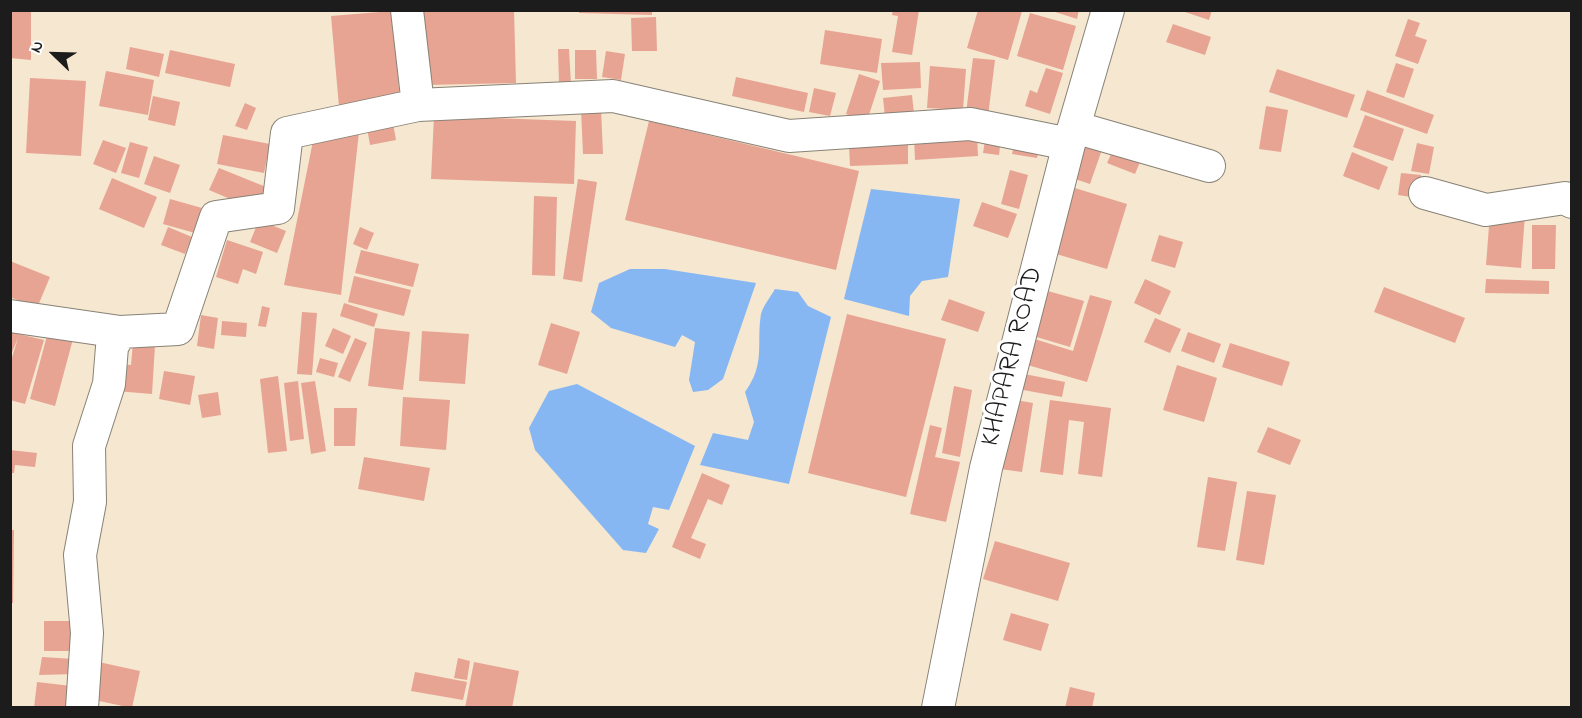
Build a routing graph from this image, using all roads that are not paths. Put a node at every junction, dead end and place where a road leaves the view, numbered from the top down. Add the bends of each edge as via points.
1 (407, 10) edge
2 (1108, 10) edge
3 (418, 105) junction
4 (1071, 135) junction
5 (1209, 166) dead end
6 (1425, 193) dead end
7 (1572, 202) edge
8 (10, 316) edge
9 (120, 332) junction
10 (82, 708) edge
11 (938, 708) edge

1 - 3 street
2 - 4 street, KHAPARA ROAD
3 - 4 street via 613,96 789,136 970,124
3 - 9 street via 287,133 278,208 216,217 178,329
4 - 5 street
4 - 11 street, KHAPARA ROAD via 986,468
6 - 7 street via 1486,210 1565,198
8 - 9 street
9 - 10 street via 112,347 109,384 89,446 90,502 80,555 87,633

